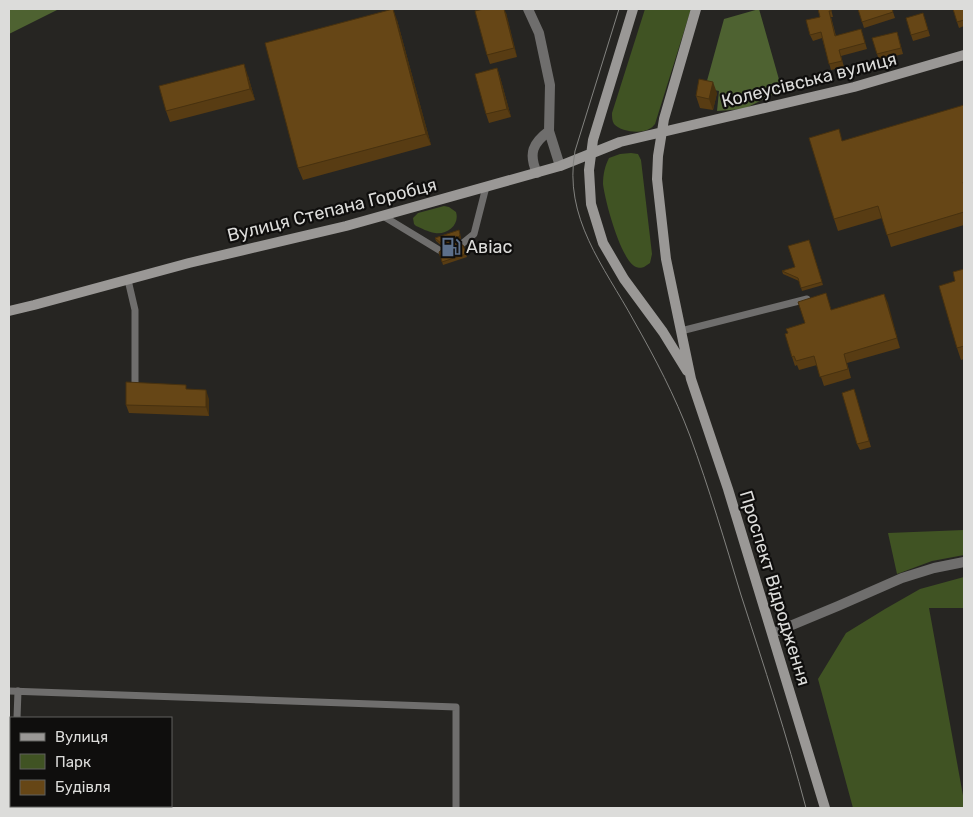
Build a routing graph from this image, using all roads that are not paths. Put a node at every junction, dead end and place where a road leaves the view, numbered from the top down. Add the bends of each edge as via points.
1 (528, 9) edge
2 (633, 9) edge
3 (696, 9) edge
4 (964, 55) edge
5 (549, 131) junction
6 (661, 133) junction
7 (591, 154) junction
8 (560, 166) junction
9 (537, 172) junction
10 (486, 187) junction
11 (383, 216) junction
12 (463, 243) edge
13 (439, 250) edge
14 (128, 280) junction
15 (812, 298) edge
16 (9, 311) edge
17 (681, 332) junction
18 (691, 379) junction
19 (135, 387) edge
20 (964, 562) edge
21 (772, 633) junction
22 (9, 691) edge
23 (18, 691) junction
24 (17, 717) edge
25 (456, 808) edge
26 (825, 808) edge

1 - 5 street via 539,32 550,85
2 - 7 street, Проспект Відродження
3 - 6 street, Проспект Відродження
4 - 6 street, Колеусівська вулиця via 854,87
5 - 8 street
5 - 9 street via 535,146 533,154
6 - 7 street, Вулиця Степана Горобця via 620,142
6 - 17 street, Проспект Відродження via 657,179 666,259
7 - 8 street, Вулиця Степана Горобця
7 - 18 street, Проспект Відродження via 588,170 591,204 603,243
8 - 9 street, Вулиця Степана Горобця
9 - 10 street, Вулиця Степана Горобця
10 - 11 street, Вулиця Степана Горобця
10 - 12 lane via 474,234
11 - 13 lane
11 - 14 street, Вулиця Степана Горобця
14 - 16 street, Вулиця Степана Горобця
14 - 19 lane via 135,310
15 - 17 lane
17 - 18 street, Проспект Відродження
18 - 21 street, Проспект Відродження
20 - 21 street via 902,578
21 - 26 street, Проспект Відродження
22 - 23 lane
23 - 24 lane
23 - 25 lane via 456,707

